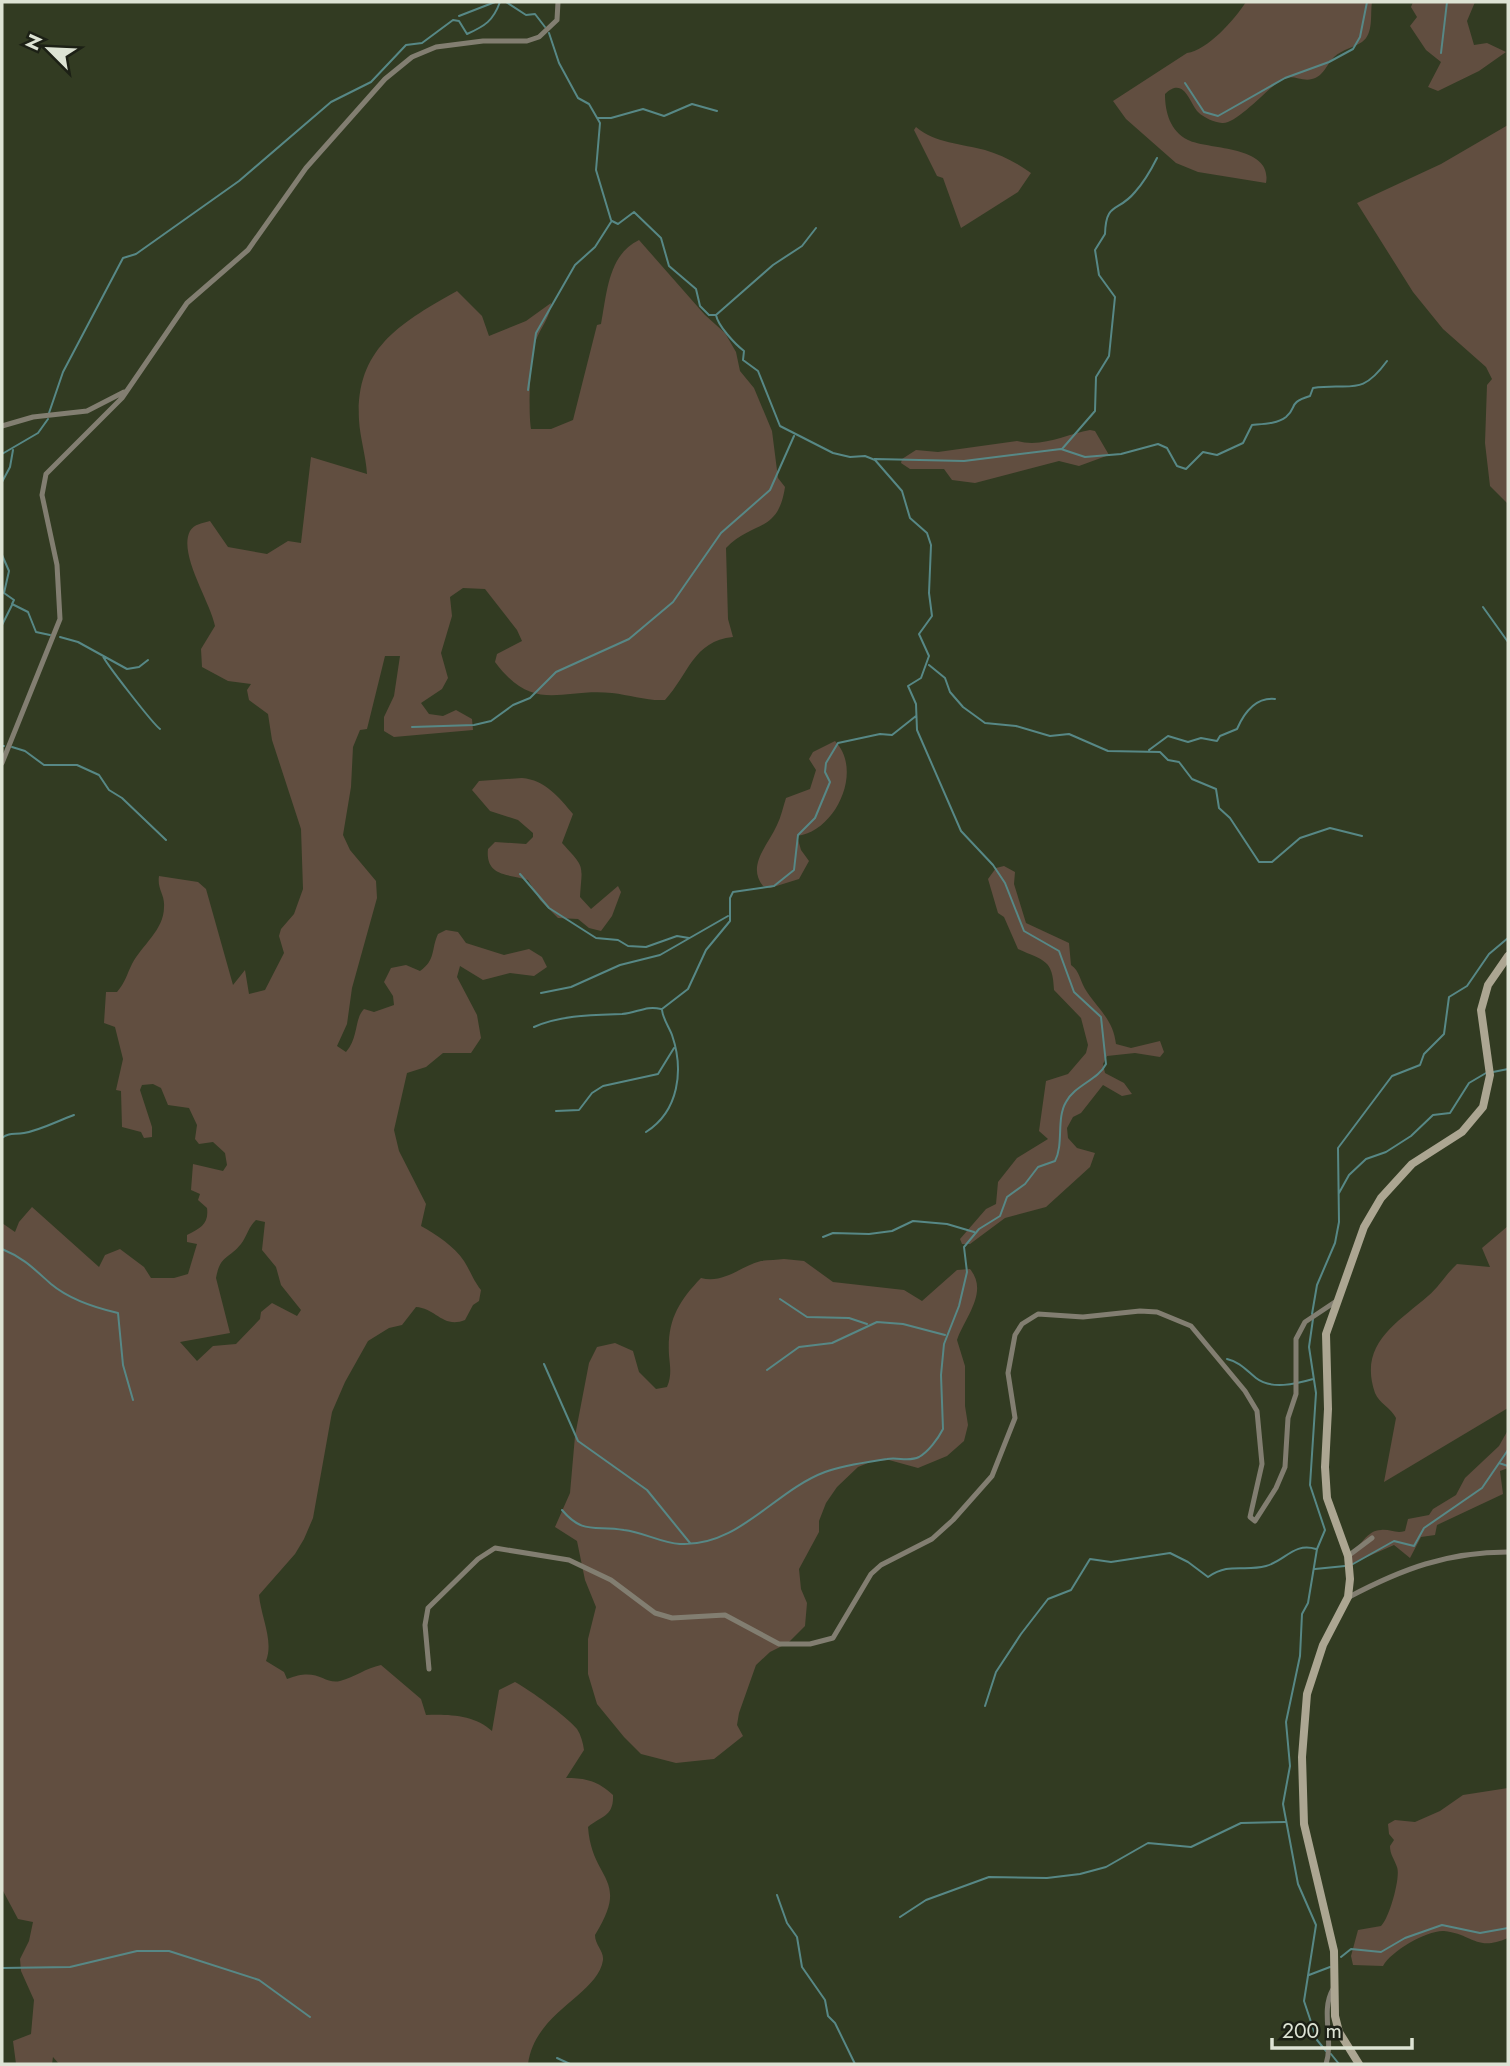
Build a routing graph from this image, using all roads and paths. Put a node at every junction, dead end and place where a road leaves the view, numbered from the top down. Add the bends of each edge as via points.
1 (558, 2) edge
2 (127, 390) junction
3 (2, 426) edge
4 (2, 763) edge
5 (1508, 956) edge
6 (1338, 1300) junction
7 (1372, 1538) dead end
8 (1508, 1552) edge
9 (1348, 1556) junction
10 (1348, 1597) junction
11 (429, 1669) dead end
12 (1335, 1985) junction
13 (1326, 2064) edge
14 (1359, 2064) edge

1 - 2 street via 557,20 539,37 443,45 412,57 395,70 306,167 248,250 180,312
2 - 3 street via 87,411
2 - 4 street via 44,478 41,495 52,535 60,619
5 - 6 street via 1488,985 1481,1010 1490,1075 1483,1107 1462,1132 1412,1164 1381,1198 1364,1227
6 - 9 street via 1324,1346 1325,1467 1327,1498
6 - 11 street via 1304,1322 1296,1339 1296,1394 1288,1418 1285,1467 1255,1521 1250,1517 1262,1448 1257,1411 1191,1326 1157,1312 1083,1317 1038,1314 1021,1324 1015,1335 1008,1373 1014,1425 992,1476 932,1539 871,1574 837,1633 827,1642 779,1644 725,1615 687,1619 655,1613 611,1580 569,1560 495,1548 428,1608
7 - 9 street
8 - 10 street via 1444,1557
9 - 10 street
10 - 12 street via 1314,1667 1302,1758 1306,1837 1334,1951
12 - 13 street via 1327,2004 1331,2040
12 - 14 street via 1339,2032

